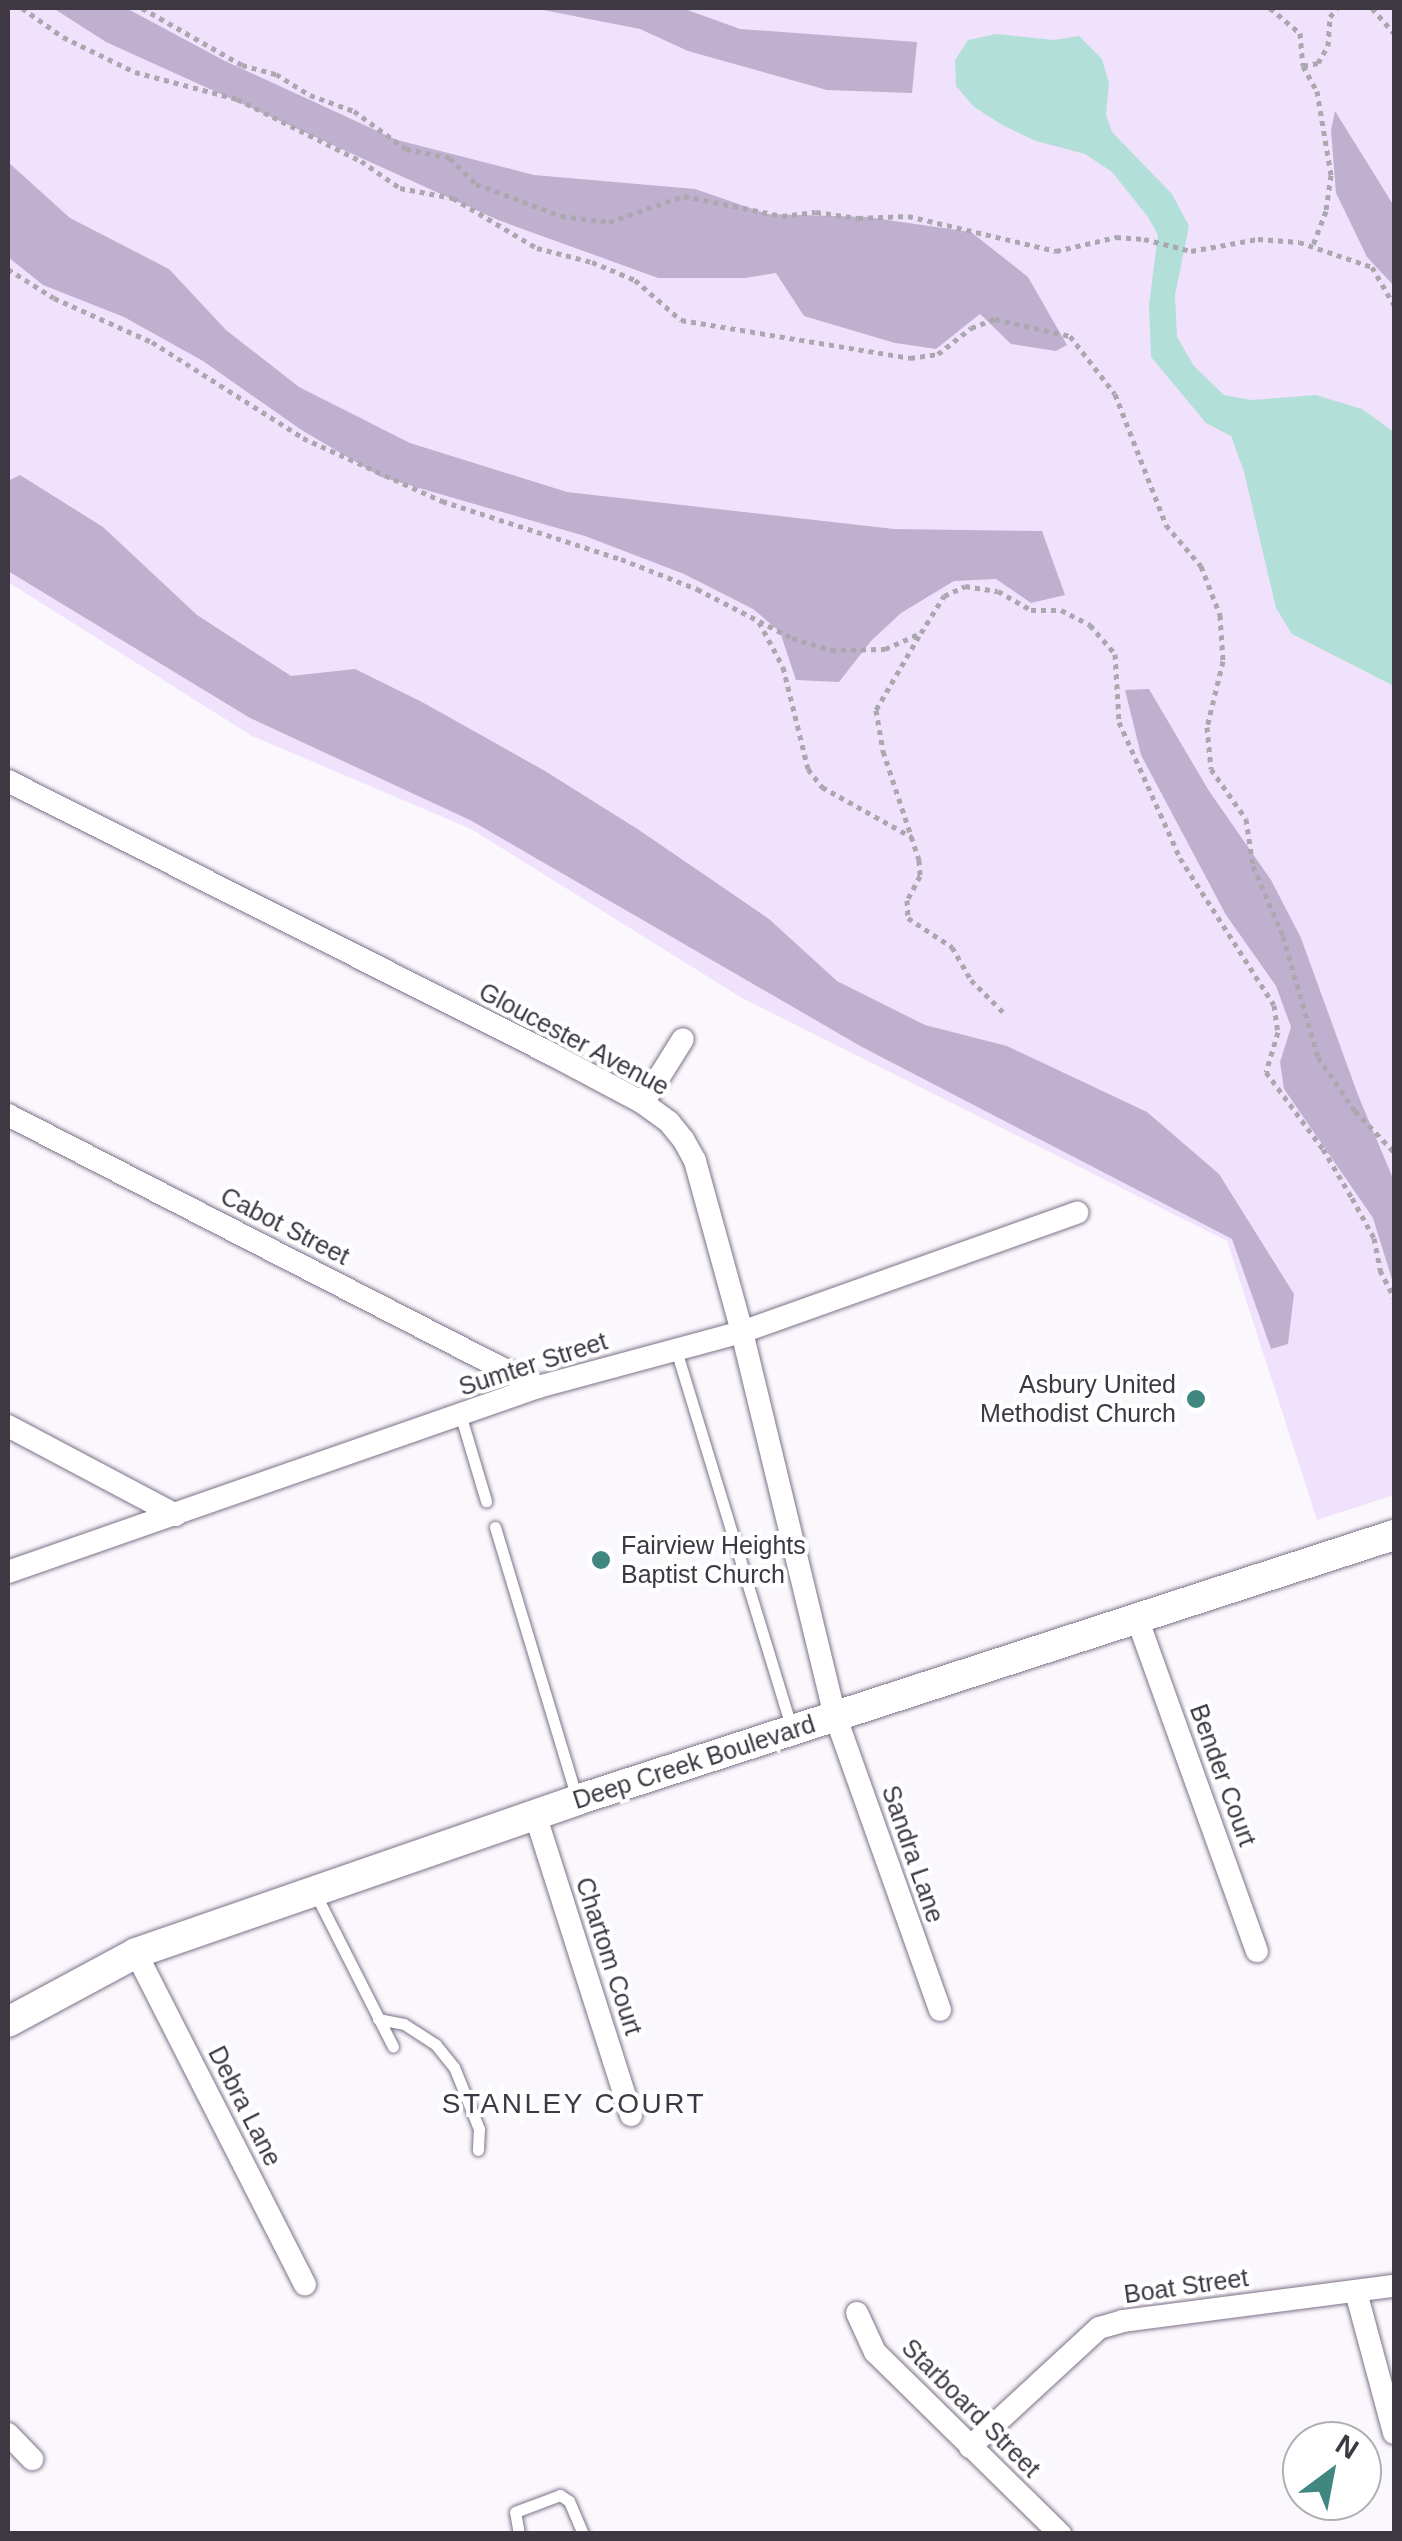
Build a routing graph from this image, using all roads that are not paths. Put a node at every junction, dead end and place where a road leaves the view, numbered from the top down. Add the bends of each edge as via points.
1 (8, 780) edge
2 (683, 1039) dead end
3 (644, 1104) junction
4 (8, 1115) edge
5 (1077, 1212) dead end
6 (742, 1332) junction
7 (676, 1350) junction
8 (538, 1387) junction
9 (461, 1416) junction
10 (8, 1426) edge
11 (486, 1501) dead end
12 (176, 1515) junction
13 (495, 1527) dead end
14 (1394, 1535) edge
15 (8, 1572) edge
16 (1137, 1618) junction
17 (835, 1715) junction
18 (792, 1730) junction
19 (577, 1800) junction
20 (534, 1814) junction
21 (314, 1891) junction
22 (1257, 1951) dead end
23 (136, 1953) junction
24 (940, 2010) dead end
25 (378, 2019) junction
26 (8, 2022) edge
27 (393, 2047) dead end
28 (630, 2115) dead end
29 (478, 2150) dead end
30 (305, 2284) dead end
31 (1394, 2286) edge
32 (1356, 2292) junction
33 (857, 2313) dead end
34 (1394, 2433) edge
35 (8, 2434) edge
36 (970, 2447) junction
37 (32, 2460) dead end
38 (518, 2534) edge
39 (583, 2534) edge
40 (1060, 2534) edge

1 - 3 street, Gloucester Avenue
2 - 3 street
3 - 6 street, Gloucester Avenue via 669,1122 695,1161
4 - 8 street, Cabot Street
5 - 6 street, Sumter Street
6 - 7 street, Sumter Street
6 - 17 street, Gloucester Avenue
7 - 8 street, Sumter Street
7 - 18 lane
8 - 9 street, Sumter Street
9 - 11 lane
9 - 12 street, Sumter Street
10 - 12 street
12 - 15 street, Sumter Street
13 - 19 lane
14 - 16 street, Deep Creek Boulevard
16 - 17 street, Deep Creek Boulevard
16 - 22 street, Bender Court
17 - 18 street, Deep Creek Boulevard
17 - 24 street, Sandra Lane
18 - 19 street, Deep Creek Boulevard
19 - 20 street, Deep Creek Boulevard
20 - 21 street, Deep Creek Boulevard
20 - 28 street, Chartom Court
21 - 23 street, Deep Creek Boulevard
21 - 25 lane
23 - 26 street, Deep Creek Boulevard
23 - 30 street, Debra Lane
25 - 27 lane
25 - 29 lane via 404,2024 454,2067 479,2129
31 - 32 street, Boat Street
32 - 34 street
32 - 36 street, Boat Street via 1099,2328
33 - 36 street, Starboard Street via 875,2352
35 - 37 street
36 - 40 street, Starboard Street
38 - 39 lane via 515,2512 560,2495

